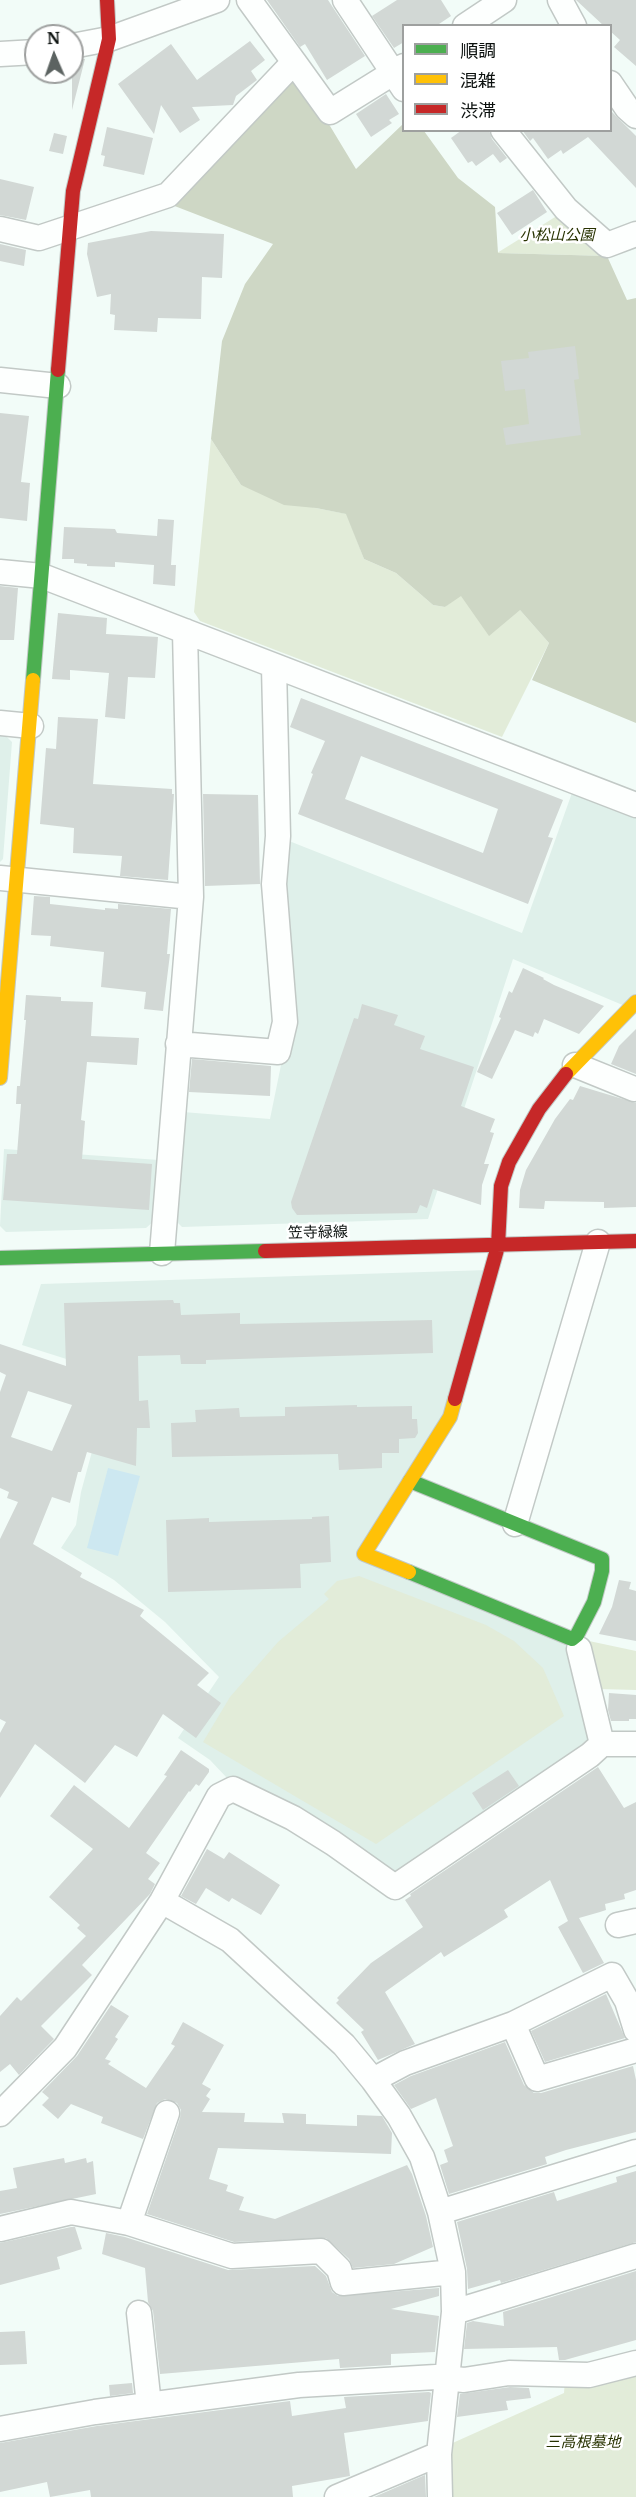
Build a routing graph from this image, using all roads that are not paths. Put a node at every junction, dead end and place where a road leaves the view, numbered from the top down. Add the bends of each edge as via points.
1 (107, 0) edge
2 (217, 0) edge
3 (249, 0) edge
4 (345, 0) edge
5 (504, 0) edge
6 (560, 0) edge
7 (468, 24) edge
8 (573, 24) edge
9 (109, 39) junction
10 (84, 44) edge
11 (24, 53) edge
12 (0, 54) edge
13 (294, 62) junction
14 (400, 76) edge
15 (612, 86) edge
16 (636, 116) edge
17 (505, 132) edge
18 (72, 225) junction
19 (0, 229) edge
20 (636, 234) edge
21 (0, 380) edge
22 (58, 386) junction
23 (0, 572) edge
24 (42, 576) junction
25 (185, 631) junction
26 (274, 667) junction
27 (0, 723) edge
28 (31, 726) junction
29 (636, 806) edge
30 (8, 879) edge
31 (191, 897) junction
32 (636, 1002) edge
33 (2, 1030) edge
34 (178, 1044) junction
35 (575, 1065) junction
36 (0, 1078) edge
37 (634, 1089) dead end
38 (636, 1241) edge
39 (598, 1242) junction
40 (498, 1245) junction
41 (162, 1253) junction
42 (0, 1258) edge
43 (410, 1481) junction
44 (515, 1524) junction
45 (579, 1649) dead end
46 (602, 1744) junction
47 (636, 1744) edge
48 (162, 1901) junction
49 (513, 2024) junction
50 (636, 2030) edge
51 (636, 2050) edge
52 (373, 2080) junction
53 (167, 2113) dead end
54 (0, 2114) edge
55 (636, 2152) edge
56 (440, 2212) junction
57 (129, 2223) junction
58 (0, 2229) edge
59 (636, 2256) edge
60 (453, 2272) junction
61 (454, 2312) junction
62 (139, 2313) dead end
63 (636, 2362) edge
64 (447, 2379) junction
65 (149, 2405) junction
66 (0, 2429) edge
67 (439, 2454) junction
68 (337, 2497) edge
69 (440, 2497) edge

1 - 9 street
2 - 9 street
3 - 13 street
4 - 14 street
5 - 7 street
6 - 8 street
9 - 10 street
9 - 18 street via 73,191
11 - 12 street
13 - 14 street via 330,112
13 - 18 street via 168,195
15 - 16 street
17 - 20 street via 566,209 607,245
18 - 19 street via 39,238
18 - 22 street
21 - 22 street
22 - 24 street
23 - 24 street
24 - 25 street
24 - 28 street
25 - 26 street
25 - 31 street
26 - 29 street
26 - 34 street via 278,836 274,884 285,1022 278,1052
27 - 28 street
28 - 30 street
30 - 31 street
30 - 33 street
31 - 34 street
32 - 35 street
33 - 36 street
34 - 41 street
35 - 37 street
35 - 40 street via 539,1109 508,1162 501,1186
38 - 39 street, 笠寺緑線
39 - 40 street, 笠寺緑線
39 - 44 street
40 - 41 street, 笠寺緑線
40 - 43 street via 450,1417
41 - 42 street, 笠寺緑線
43 - 44 street
43 - 44 street via 364,1554 572,1639 594,1602 602,1559
45 - 46 street
46 - 47 street
46 - 48 street via 395,1887 293,1818 234,1789 219,1796
48 - 52 street via 247,1954 344,2045
48 - 54 street via 65,2048
49 - 50 street via 612,1975 627,2001
49 - 51 street via 537,2079
49 - 52 street via 405,2062
52 - 56 street via 422,2157
53 - 57 street
55 - 56 street
56 - 60 street
57 - 58 street via 71,2212
57 - 60 street via 232,2256 321,2251 339,2269 343,2283
59 - 61 street
60 - 61 street
61 - 64 street
62 - 65 street
63 - 64 street via 590,2375 509,2373
64 - 65 street via 299,2385
64 - 67 street
65 - 66 street
67 - 68 street
67 - 69 street

